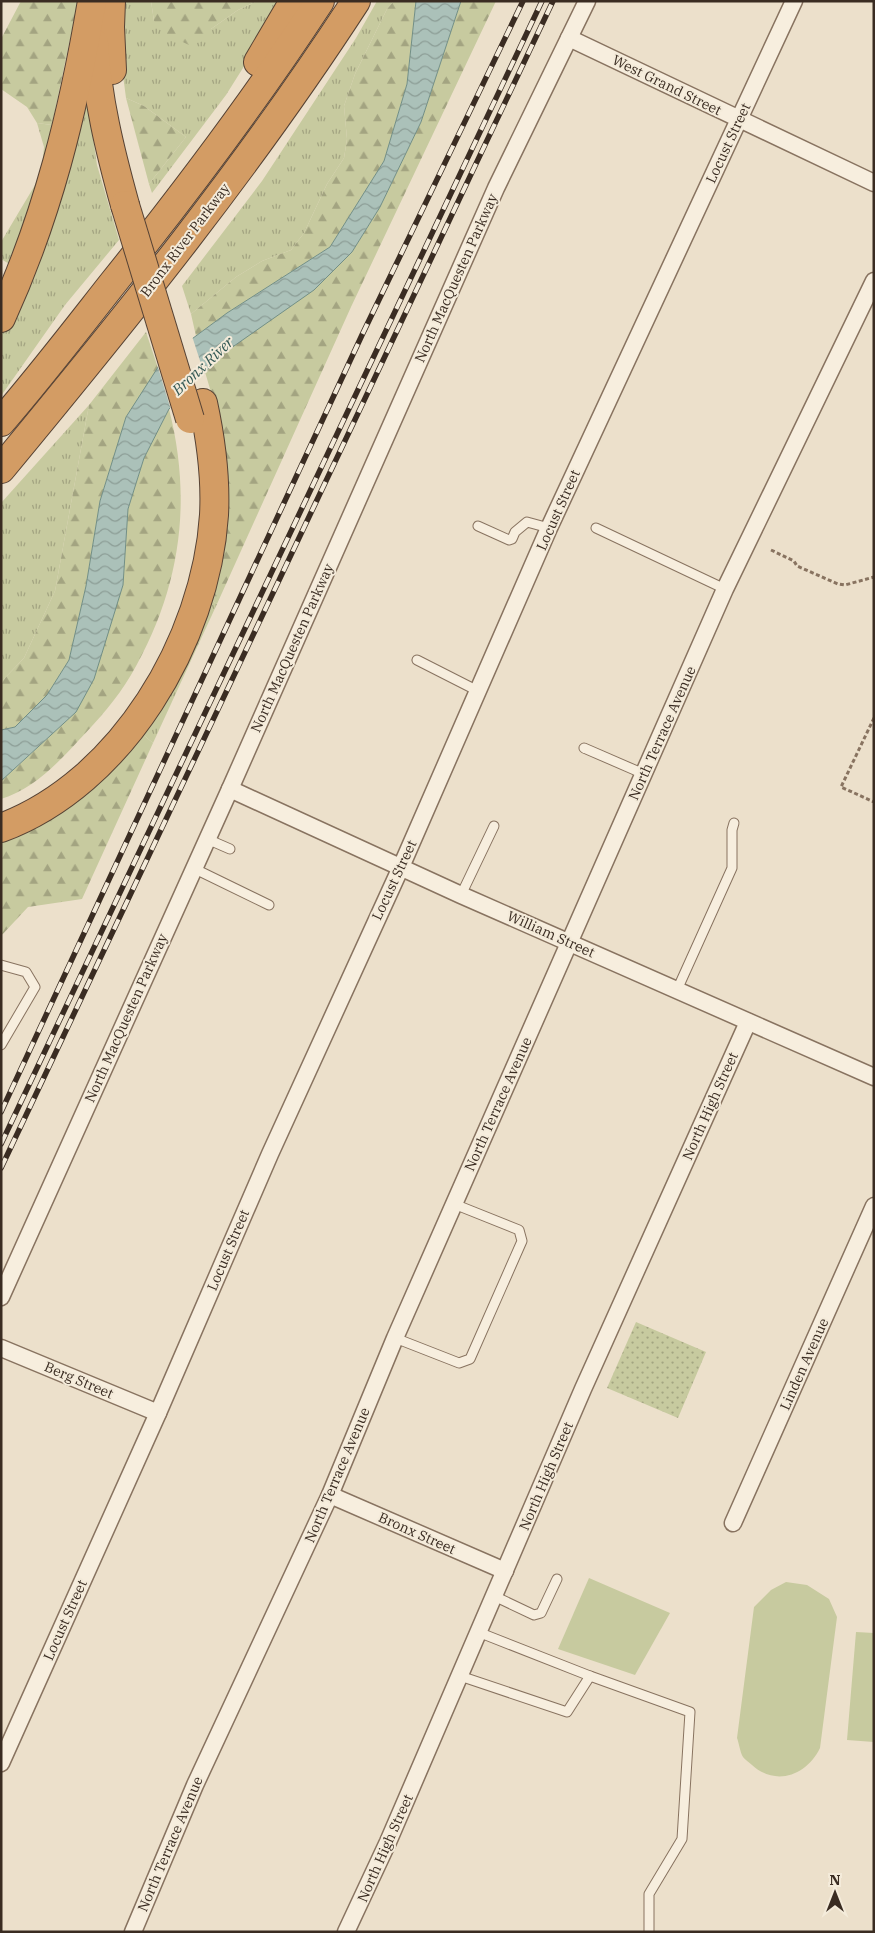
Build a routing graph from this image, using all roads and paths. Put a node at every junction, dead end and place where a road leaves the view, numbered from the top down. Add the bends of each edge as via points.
1 (294, 1) edge
2 (320, 1) edge
3 (356, 1) edge
4 (587, 1) edge
5 (794, 1) edge
6 (98, 2) edge
7 (570, 38) junction
8 (739, 119) junction
9 (874, 183) edge
10 (168, 213) junction
11 (874, 281) edge
12 (1, 318) edge
13 (95, 356) junction
14 (196, 411) junction
15 (1, 422) edge
16 (1, 469) edge
17 (1, 492) edge
18 (478, 526) dead end
19 (549, 528) junction
20 (596, 528) dead end
21 (771, 550) dead end
22 (874, 577) edge
23 (725, 589) junction
24 (417, 660) dead end
25 (478, 691) junction
26 (874, 718) edge
27 (584, 748) dead end
28 (644, 774) junction
29 (230, 789) junction
30 (874, 802) edge
31 (1, 811) edge
32 (734, 823) dead end
33 (494, 826) dead end
34 (1, 828) edge
35 (207, 839) junction
36 (230, 848) dead end
37 (401, 866) junction
38 (193, 868) junction
39 (461, 895) junction
40 (269, 904) dead end
41 (570, 942) junction
42 (1, 965) edge
43 (677, 990) junction
44 (748, 1022) junction
45 (1, 1045) edge
46 (874, 1077) edge
47 (454, 1204) junction
48 (874, 1206) edge
49 (1, 1297) edge
50 (395, 1338) junction
51 (1, 1348) edge
52 (158, 1413) junction
53 (330, 1495) junction
54 (733, 1523) dead end
55 (505, 1571) junction
56 (557, 1579) dead end
57 (494, 1596) junction
58 (478, 1632) junction
59 (460, 1676) junction
60 (590, 1676) junction
61 (1, 1763) edge
62 (133, 1932) edge
63 (346, 1932) edge
64 (648, 1932) edge

1 - 10 highway
2 - 10 highway via 241,116
3 - 13 highway, Bronx River Parkway via 253,150
4 - 7 street, North MacQuesten Parkway
5 - 8 street, Locust Street
6 - 12 highway via 56,172 32,245
6 - 14 highway, bridge via 95,59 108,140 131,197 178,376
7 - 8 street, West Grand Street
7 - 29 street, North MacQuesten Parkway via 496,188
8 - 9 street, West Grand Street
8 - 19 street, Locust Street
10 - 15 highway
11 - 23 street, North Terrace Avenue
13 - 16 highway, Bronx River Parkway
13 - 17 highway
14 - 31 highway via 193,547 182,597 163,646 137,693 92,749 43,790
14 - 34 highway via 213,459 214,514 205,574 185,636 149,702 102,760 50,803
18 - 19 lane via 508,540 527,522
19 - 25 street, Locust Street
20 - 23 lane
21 - 22 path via 794,561 797,566 838,584
23 - 28 street, North Terrace Avenue
24 - 25 lane
25 - 37 street, Locust Street
26 - 30 path via 841,787
27 - 28 lane
28 - 41 street, North Terrace Avenue
29 - 35 street, North MacQuesten Parkway
29 - 37 street, William Street
32 - 43 lane via 732,868
33 - 39 lane
35 - 36 lane
35 - 38 street, North MacQuesten Parkway
37 - 39 street, William Street
37 - 52 street, Locust Street via 270,1154
38 - 40 lane
38 - 49 street, North MacQuesten Parkway
39 - 41 street, William Street
41 - 43 street, William Street
41 - 47 street, North Terrace Avenue
42 - 45 lane via 26,972 35,987
43 - 44 street, William Street
44 - 46 street, William Street
44 - 55 street, North High Street
47 - 50 street, North Terrace Avenue
47 - 50 lane via 519,1230 522,1241 514,1260 470,1359 459,1364
48 - 54 street, Linden Avenue
50 - 53 street, North Terrace Avenue
51 - 52 street, Berg Street
52 - 61 street, Locust Street
53 - 55 street, Bronx Street
53 - 62 street, North Terrace Avenue via 195,1785
55 - 57 street, North High Street
56 - 57 lane via 541,1613 534,1615
57 - 58 street, North High Street
58 - 59 street, North High Street
58 - 60 lane
59 - 60 lane via 567,1712
59 - 63 street, North High Street
60 - 64 lane via 690,1712 682,1838 649,1894

